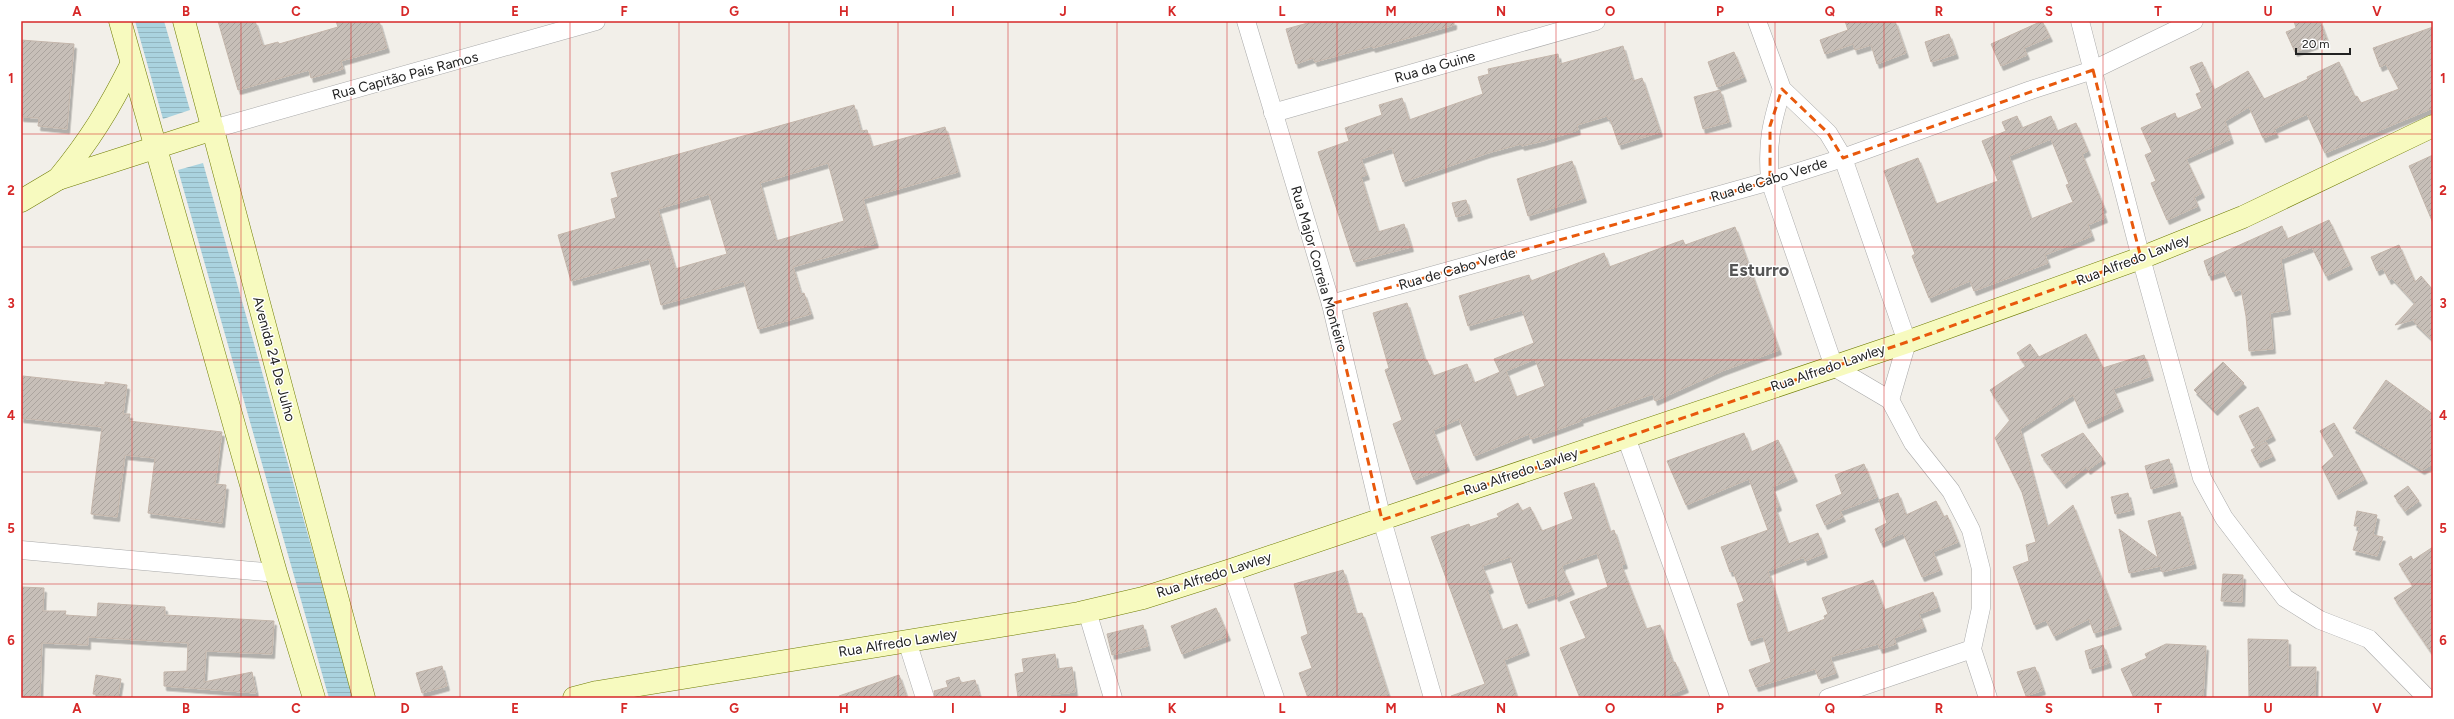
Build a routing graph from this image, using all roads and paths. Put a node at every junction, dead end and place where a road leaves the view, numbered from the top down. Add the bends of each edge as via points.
1 (120, 21) edge
2 (184, 21) edge
3 (596, 21) edge
4 (1246, 21) edge
5 (1596, 21) edge
6 (1757, 21) edge
7 (2080, 21) edge
8 (2194, 21) edge
9 (131, 65) junction
10 (2093, 70) junction
11 (1782, 89) junction
12 (1273, 113) junction
13 (2433, 126) edge
14 (213, 129) junction
15 (154, 147) junction
16 (1843, 158) junction
17 (58, 179) junction
18 (1770, 181) junction
19 (21, 201) edge
20 (2141, 258) junction
21 (1332, 304) junction
22 (1907, 342) junction
23 (1834, 367) junction
24 (1890, 400) junction
25 (1626, 437) junction
26 (1382, 520) junction
27 (21, 550) edge
28 (1232, 570) junction
29 (276, 573) junction
30 (1087, 611) junction
31 (907, 641) junction
32 (1972, 649) junction
33 (1273, 697) edge
34 (314, 698) edge
35 (364, 698) edge
36 (574, 698) edge
37 (925, 698) edge
38 (1113, 698) edge
39 (1433, 698) edge
40 (1720, 698) edge
41 (1828, 698) edge
42 (1988, 698) edge
43 (2427, 698) edge

1 - 9 main road
2 - 14 main road, Avenida 24 De Julho
3 - 14 street, Rua Capitão Pais Ramos
4 - 12 street, Rua Major Correia Monteiro
5 - 12 street, Rua da Guine
6 - 11 street
7 - 10 street
8 - 10 street, Rua de Cabo Verde
9 - 15 main road
9 - 17 main road via 107,113
10 - 16 street, Rua de Cabo Verde
10 - 20 street
11 - 16 street via 1828,133
11 - 18 street via 1770,126
12 - 21 street, Rua Major Correia Monteiro
13 - 20 main road, Rua Alfredo Lawley via 2243,217
14 - 15 main road
14 - 35 main road, Avenida 24 De Julho
15 - 17 main road
15 - 29 main road
16 - 18 street, Rua de Cabo Verde
16 - 22 street
17 - 19 main road
18 - 21 street, Rua de Cabo Verde
18 - 23 street
20 - 22 main road, Rua Alfredo Lawley
20 - 43 street via 2202,478 2224,518 2285,598 2320,620 2369,639
21 - 26 street, Rua Major Correia Monteiro
22 - 23 main road, Rua Alfredo Lawley
22 - 24 street
23 - 24 street
23 - 25 main road, Rua Alfredo Lawley
24 - 32 street via 1913,443 1951,491 1971,530 1981,569 1981,608
25 - 26 main road, Rua Alfredo Lawley
25 - 40 street
26 - 28 main road, Rua Alfredo Lawley
26 - 39 street, Rua Major Correia Monteiro
27 - 29 street
28 - 30 main road, Rua Alfredo Lawley via 1143,598
28 - 33 street
29 - 34 main road
30 - 31 main road, Rua Alfredo Lawley
30 - 38 street
31 - 36 main road, Rua Alfredo Lawley via 597,692
31 - 37 street
32 - 41 street
32 - 42 street

